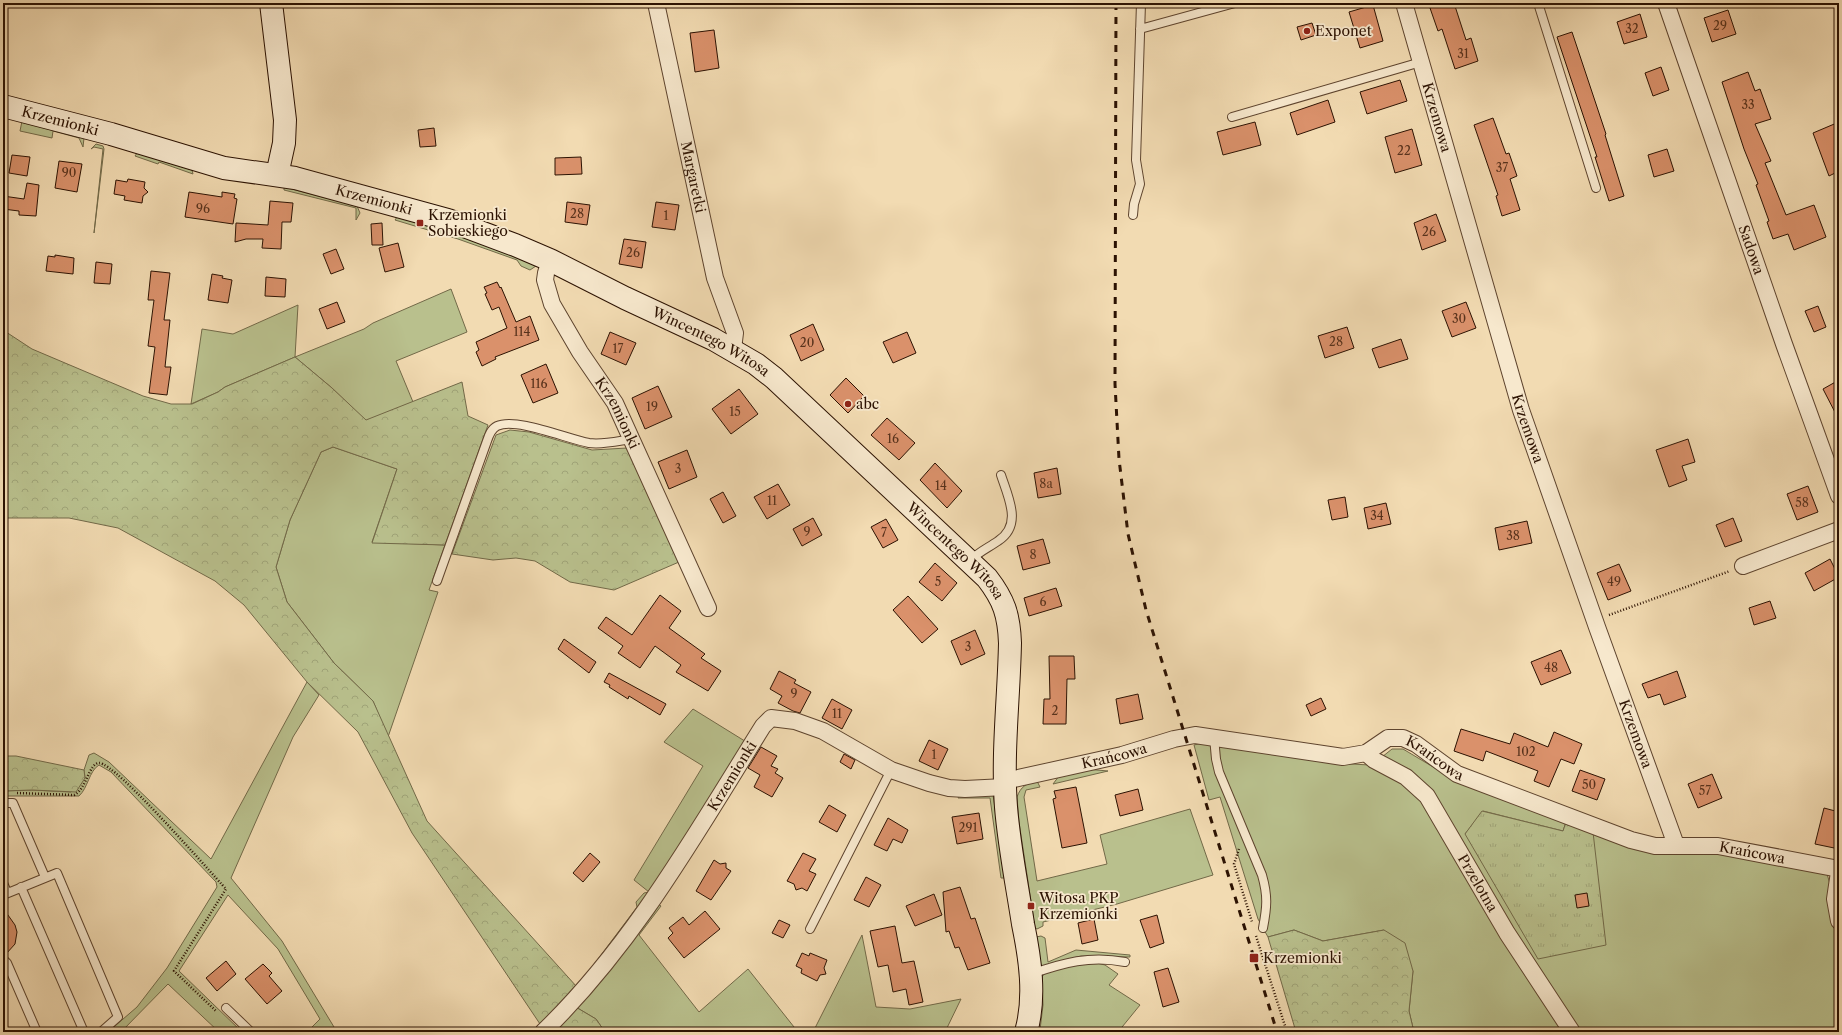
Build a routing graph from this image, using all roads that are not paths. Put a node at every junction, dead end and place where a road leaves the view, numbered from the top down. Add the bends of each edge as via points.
1 (271, 3) edge
2 (656, 3) edge
3 (1141, 3) edge
4 (1236, 3) edge
5 (1404, 3) edge
6 (1538, 3) edge
7 (1666, 3) edge
8 (1140, 29) junction
9 (1421, 62) junction
10 (3, 106) edge
11 (1232, 117) dead end
12 (277, 175) junction
13 (1596, 188) dead end
14 (1134, 215) dead end
15 (550, 260) junction
16 (733, 349) junction
17 (632, 439) junction
18 (1001, 475) dead end
19 (1839, 496) edge
20 (1839, 530) edge
21 (970, 562) junction
22 (1743, 566) road end
23 (437, 581) dead end
24 (708, 608) dead end
25 (1214, 737) junction
26 (1366, 753) junction
27 (891, 770) junction
28 (1005, 784) junction
29 (3, 803) edge
30 (1676, 845) junction
31 (1839, 869) edge
32 (1839, 872) edge
33 (45, 877) junction
34 (3, 883) edge
35 (21, 887) junction
36 (5, 893) edge
37 (1839, 921) edge
38 (1263, 928) dead end
39 (810, 929) dead end
40 (3, 958) edge
41 (1124, 962) dead end
42 (1030, 974) junction
43 (226, 1008) dead end
44 (1030, 1031) edge
45 (37, 1032) edge
46 (84, 1032) edge
47 (101, 1032) edge
48 (251, 1032) edge
49 (543, 1032) edge
50 (1572, 1032) edge

1 - 12 street via 285,120 284,143
2 - 16 street, Margaretki via 715,278 735,333
3 - 8 lane
4 - 8 lane
5 - 9 street, Krzemowa
6 - 13 lane
7 - 19 street, Sadowa
8 - 14 lane via 1136,160 1140,184 1134,204
9 - 11 lane
9 - 30 street, Krzemowa via 1521,410
10 - 12 street, Krzemionki via 111,134 224,168
12 - 15 street, Krzemionki via 448,220 515,244
15 - 16 street, Wincentego Witosa
15 - 17 street, Krzemionki via 546,280 552,304 580,352 615,403
16 - 21 street, Wincentego Witosa via 774,378
17 - 23 lane via 591,443 520,425 508,423 496,426 487,441
17 - 24 street, Krzemionki
18 - 21 lane via 1012,512 1012,524 1007,534
20 - 22 street
21 - 28 street, Wincentego Witosa via 998,593 1009,624
25 - 26 street, Krańcowa via 1325,755 1344,757
25 - 28 street, Krańcowa via 1195,735 1174,739
25 - 38 lane via 1219,772 1267,892
26 - 30 street, Krańcowa via 1388,738 1403,738 1416,744 1457,774 1630,840 1655,846
26 - 50 street, Przelotna via 1406,777 1427,796 1507,933
27 - 28 street, Krzemionki via 949,788 964,789
27 - 39 lane
27 - 49 street, Krzemionki via 817,728 775,717 767,721 644,914 582,991
28 - 42 street, Wincentego Witosa via 1008,827
29 - 33 lane via 13,803
30 - 31 street, Krańcowa via 1718,846
32 - 37 street via 1835,899
33 - 35 lane
33 - 47 lane via 57,873 118,1017
34 - 36 lane
35 - 36 lane
35 - 46 lane
40 - 45 lane
41 - 42 lane via 1087,959
42 - 44 street, Wincentego Witosa
43 - 48 lane

